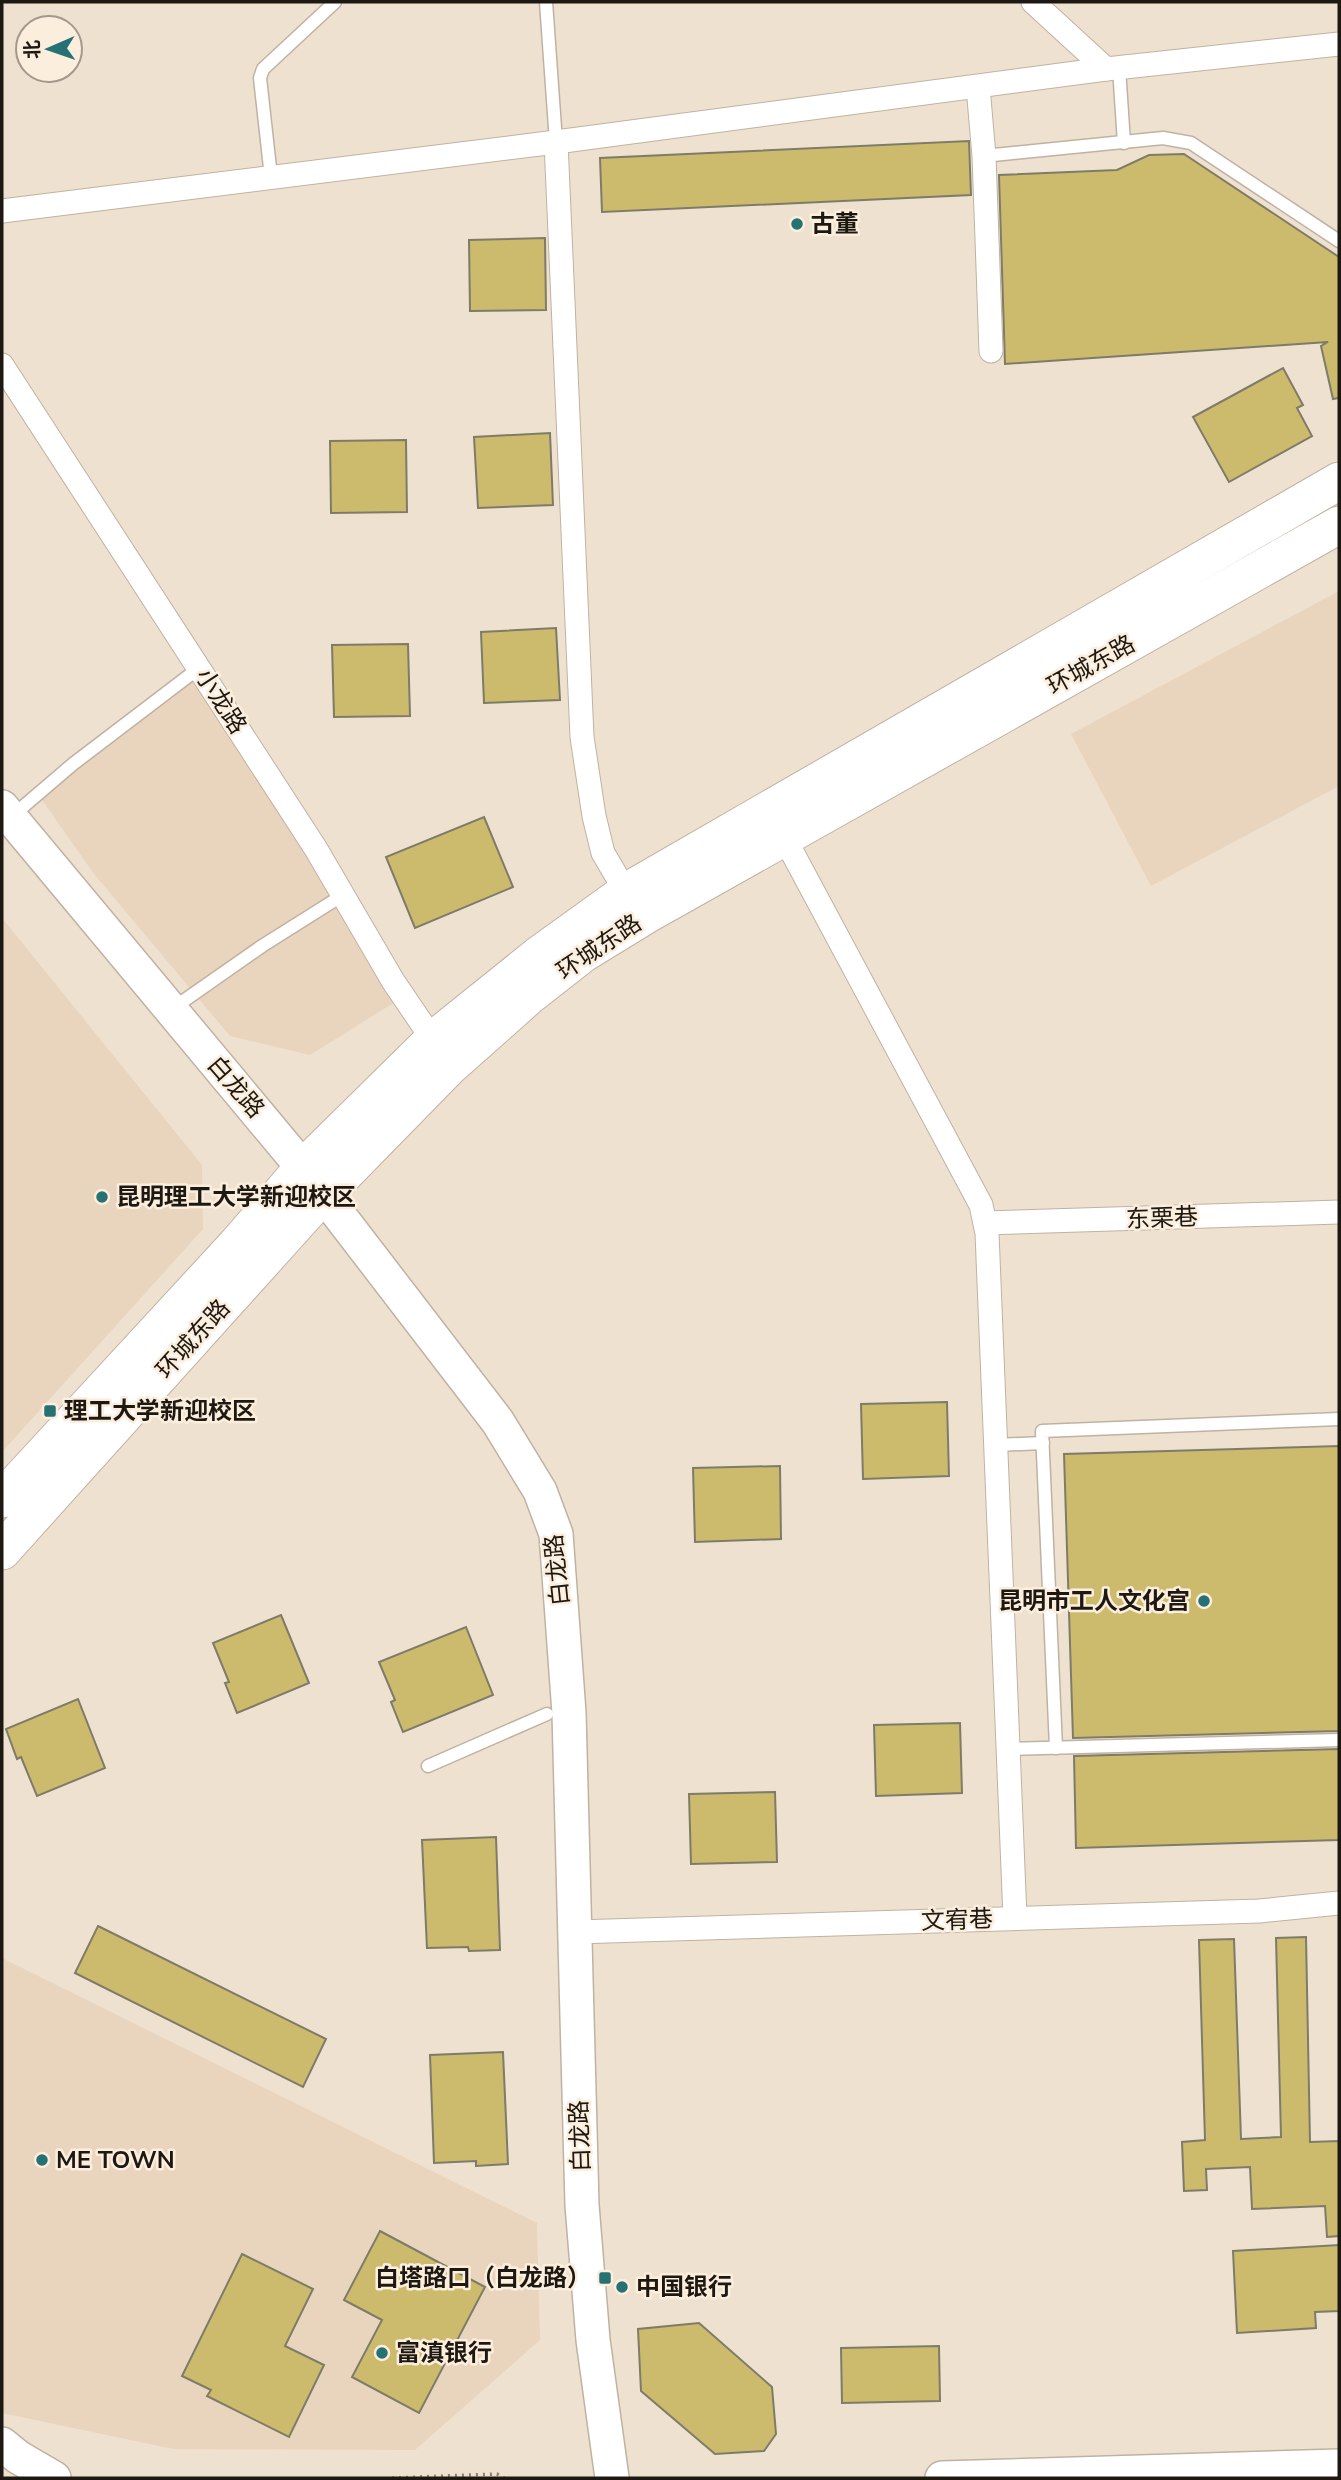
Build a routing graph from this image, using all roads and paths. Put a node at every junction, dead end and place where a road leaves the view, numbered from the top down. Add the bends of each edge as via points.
1 (335, 2) edge
2 (546, 2) edge
3 (1033, 2) edge
4 (1339, 44) edge
5 (1113, 68) junction
6 (978, 87) junction
7 (556, 142) junction
8 (1124, 143) junction
9 (984, 156) junction
10 (271, 177) junction
11 (2, 211) edge
12 (1339, 241) edge
13 (991, 351) dead end
14 (2, 365) edge
15 (1339, 481) edge
16 (1339, 525) edge
17 (199, 668) junction
18 (5, 821) edge
19 (784, 837) junction
20 (626, 892) junction
21 (343, 895) junction
22 (170, 1010) junction
23 (433, 1040) junction
24 (306, 1189) junction
25 (1339, 1212) edge
26 (985, 1223) junction
27 (1339, 1419) edge
28 (1043, 1443) junction
29 (996, 1445) junction
30 (2, 1499) edge
31 (2, 1551) edge
32 (547, 1714) junction
33 (1339, 1740) edge
34 (1056, 1748) junction
35 (1008, 1749) junction
36 (428, 1766) dead end
37 (1339, 1903) edge
38 (1015, 1918) junction
39 (575, 1932) junction
40 (2, 2444) edge
41 (1339, 2466) edge
42 (447, 2477) edge
43 (54, 2478) edge
44 (393, 2478) edge
45 (504, 2478) edge
46 (590, 2478) edge
47 (612, 2478) edge
48 (942, 2478) edge

1 - 10 lane via 263,69 260,78
2 - 7 lane
3 - 5 street
4 - 5 street
5 - 6 street
5 - 8 lane
6 - 7 street
6 - 9 street
7 - 10 street
7 - 20 street via 583,737 603,853
8 - 9 lane
8 - 12 lane via 1163,138 1191,143
9 - 13 street
10 - 11 street
14 - 17 street, 小龙路
15 - 20 main road, 环城东路
16 - 19 main road, 环城东路
17 - 18 lane
17 - 21 street, 小龙路
18 - 22 main road, 白龙路
18 - 24 main road, 白龙路
19 - 24 main road, 环城东路 via 584,953
19 - 26 street via 981,1205
20 - 23 main road, 环城东路
21 - 22 lane
21 - 23 street, 小龙路
22 - 24 main road, 白龙路
23 - 24 main road, 环城东路
24 - 30 main road, 环城东路 via 237,1244
24 - 31 main road, 环城东路
24 - 32 main road, 白龙路 via 481,1434 521,1501 535,1539
24 - 39 main road, 白龙路 via 498,1422 540,1491 556,1534 569,1713
25 - 26 street, 东栗巷
26 - 29 street
27 - 28 lane via 1042,1431
28 - 29 lane
28 - 34 lane
29 - 35 street
32 - 36 lane
32 - 46 main road, 白龙路 via 561,2206 571,2343
33 - 34 lane
34 - 35 lane
35 - 38 street
37 - 38 street, 文宥巷 via 1259,1911
38 - 39 street, 文宥巷
39 - 47 main road, 白龙路 via 582,2205 593,2340
40 - 43 main road
41 - 48 main road
42 - 44 path
42 - 45 path via 497,2474

